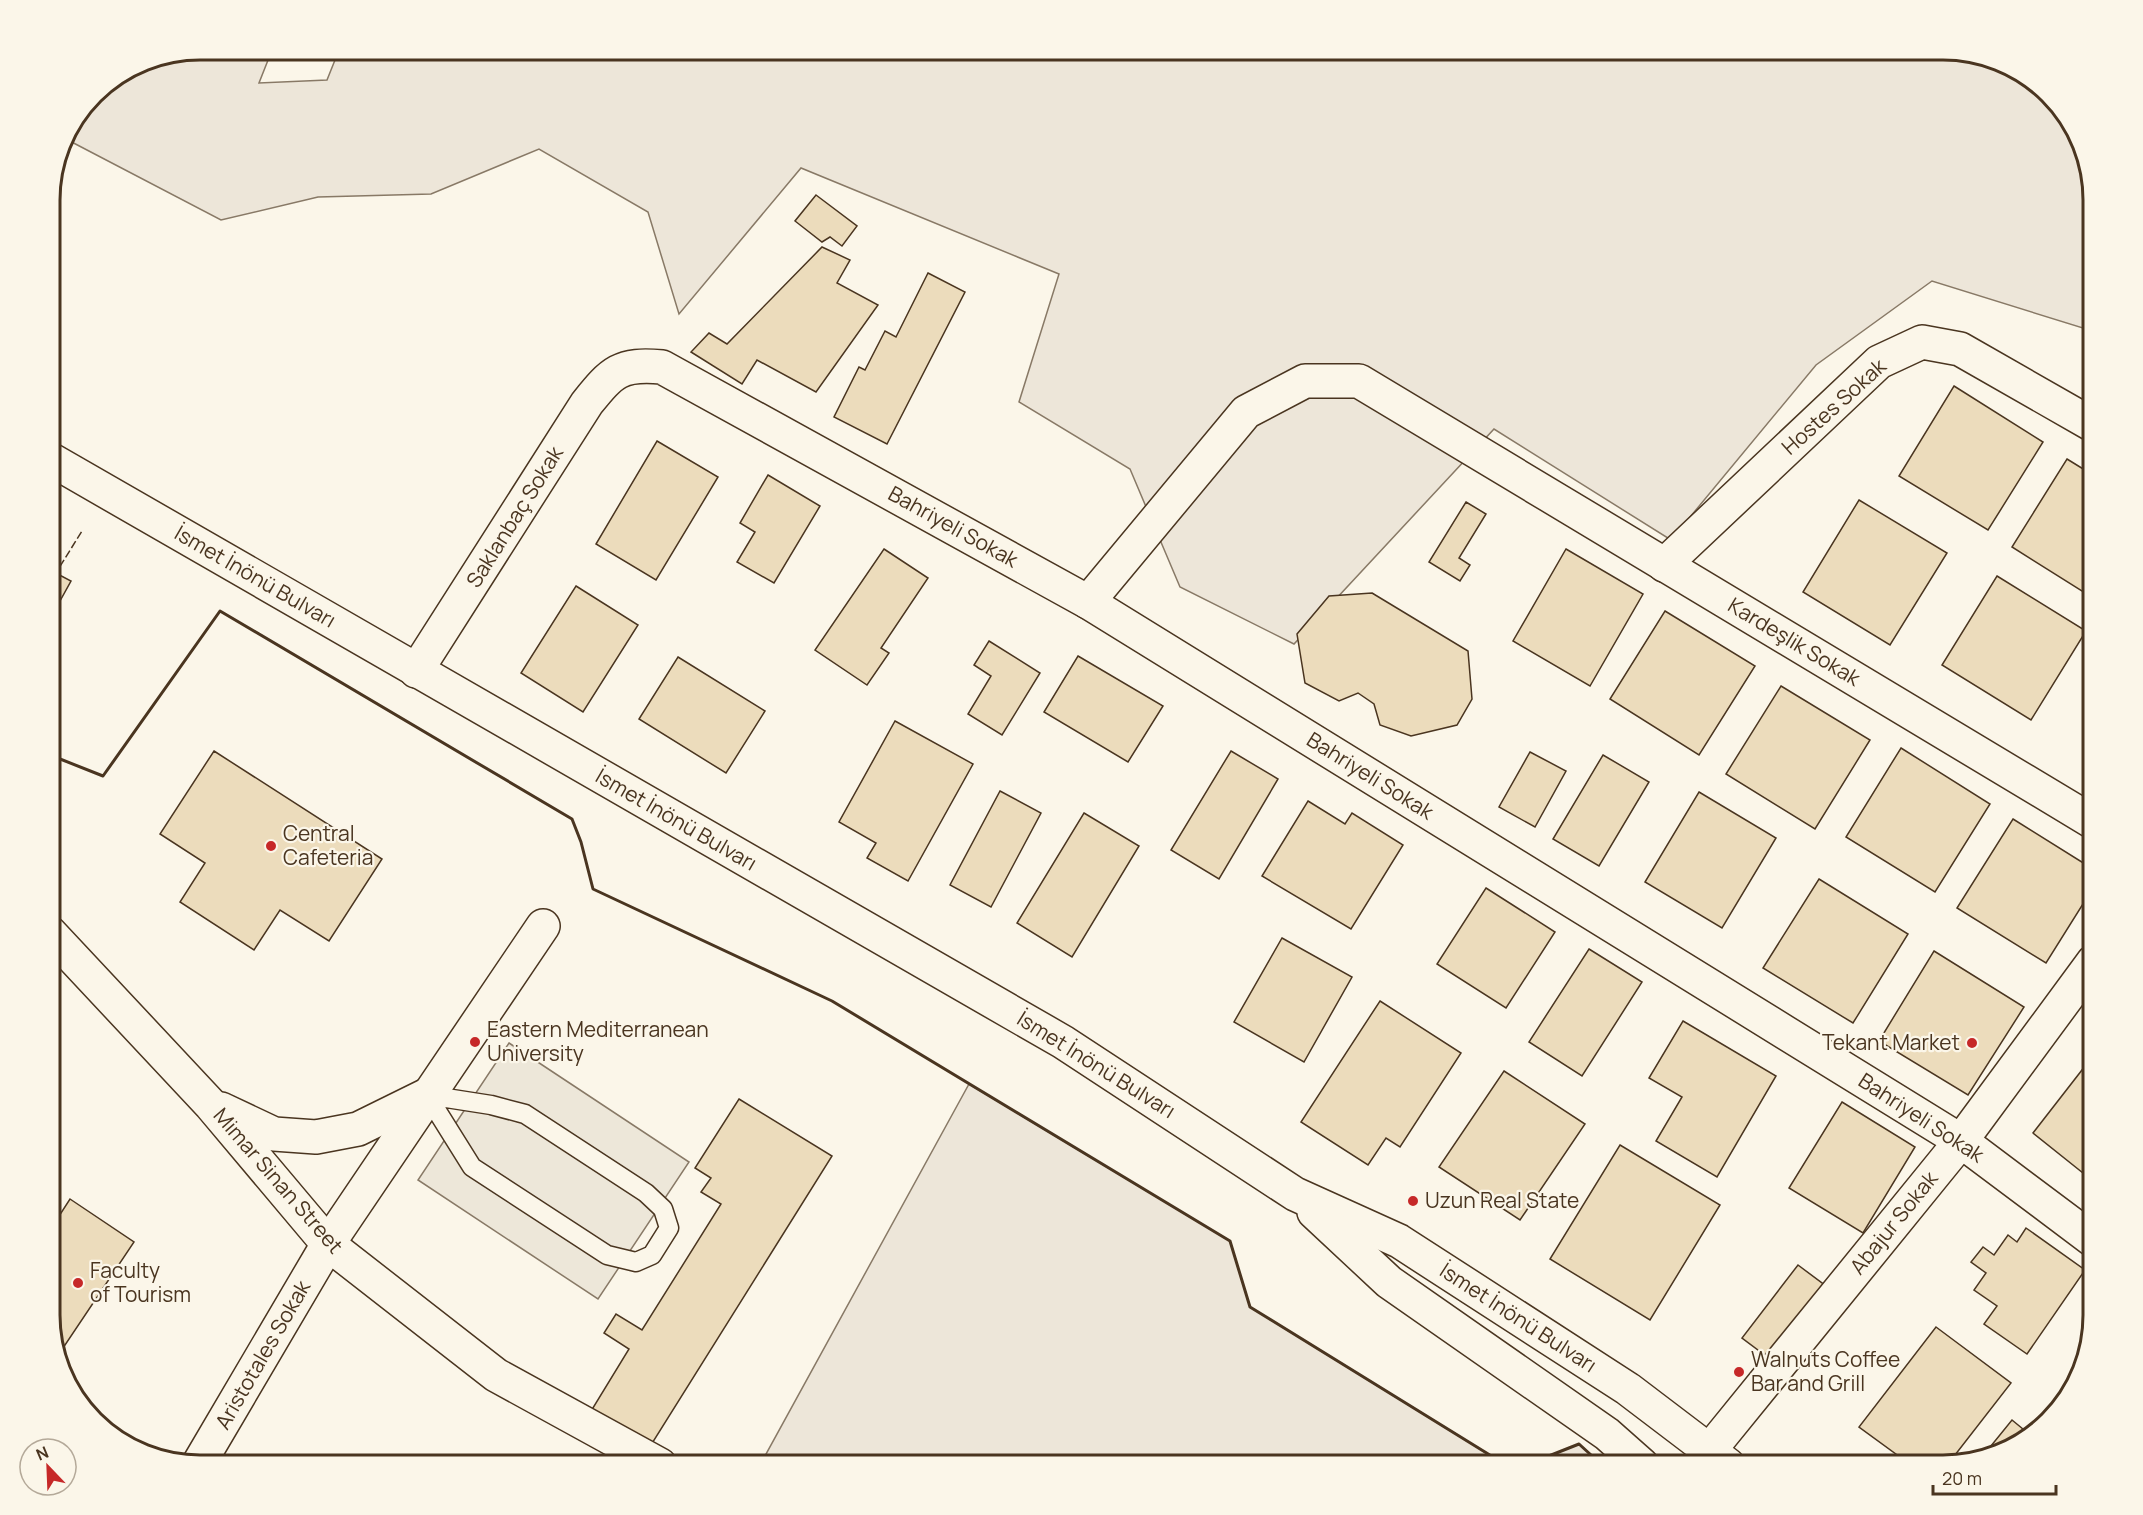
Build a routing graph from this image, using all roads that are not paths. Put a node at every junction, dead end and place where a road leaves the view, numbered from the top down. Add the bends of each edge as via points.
1 (621, 369) joint
2 (2083, 419) edge
3 (60, 465) edge
4 (1665, 565) junction
5 (1088, 602) junction
6 (416, 671) junction
7 (2083, 815) edge
8 (543, 926) dead end
9 (60, 944) edge
10 (2083, 977) edge
11 (427, 1095) junction
12 (211, 1105) junction
13 (1961, 1141) junction
14 (1295, 1194) junction
15 (2083, 1232) edge
16 (328, 1244) junction
17 (204, 1455) edge
18 (640, 1455) edge
19 (1630, 1455) edge
20 (1715, 1455) edge
21 (1721, 1455) edge

1 - 5 street, Bahriyeli Sokak via 641,365 662,367
1 - 6 street, Saklanbaç Sokak via 587,403
2 - 4 street, Hostes Sokak via 1960,349 1922,342 1879,362
3 - 6 street, İsmet İnönü Bulvarı
4 - 5 street, Kardeşlik Sokak via 1359,381 1305,381 1246,412
4 - 7 street, Kardeşlik Sokak
5 - 13 street, Bahriyeli Sokak
6 - 14 street, İsmet İnönü Bulvarı via 1063,1042
8 - 11 street, Aristotales Sokak
9 - 12 street, Mimar Sinan Street
10 - 13 street, Abajur Sokak
11 - 11 lane via 525,1113 646,1193 663,1209 669,1228 652,1255 636,1262 607,1255 472,1167
11 - 12 street via 358,1129 316,1137 274,1134
11 - 16 street, Aristotales Sokak
12 - 16 street, Mimar Sinan Street
13 - 15 street, Bahriyeli Sokak
13 - 21 street, Abajur Sokak
14 - 19 street, İsmet İnönü Bulvarı via 1389,1282 1607,1434
14 - 20 street, İsmet İnönü Bulvarı via 1399,1241 1628,1389
16 - 17 street, Aristotales Sokak
16 - 18 street, Mimar Sinan Street via 496,1375

